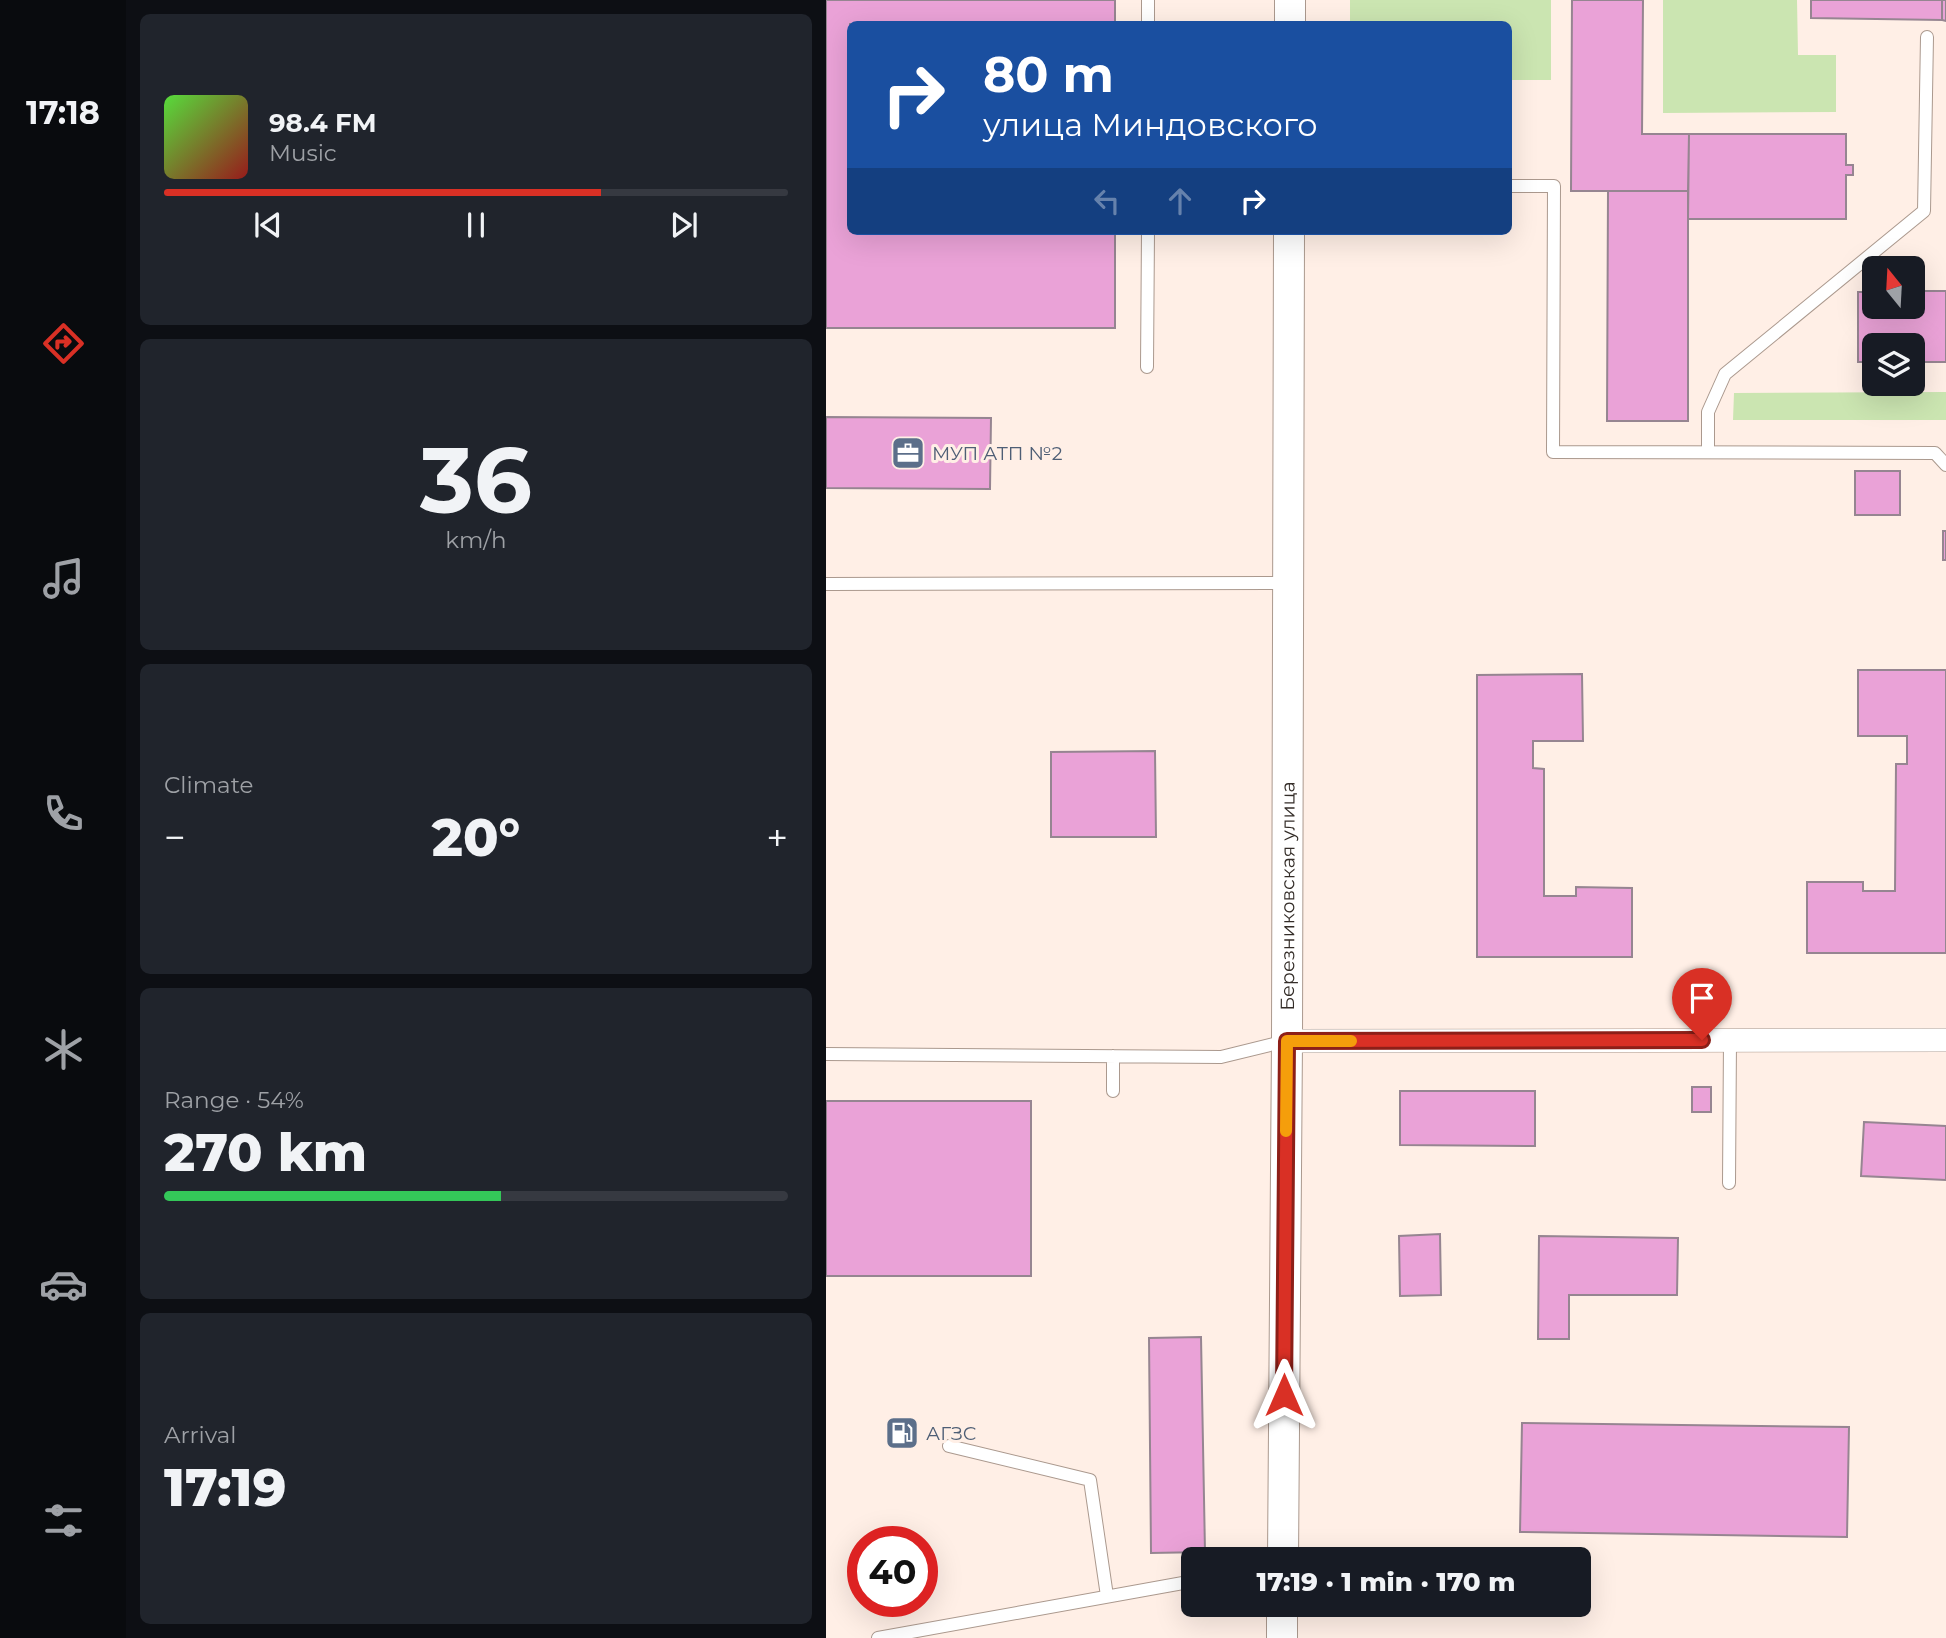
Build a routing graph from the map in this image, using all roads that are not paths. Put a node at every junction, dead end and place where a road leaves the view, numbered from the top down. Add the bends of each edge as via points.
1 (1148, 0) edge
2 (1290, 0) edge
3 (1148, 21) edge
4 (1290, 21) edge
5 (1927, 37) dead end
6 (1512, 186) edge
7 (1148, 235) edge
8 (1289, 235) edge
9 (1147, 367) dead end
10 (1707, 452) junction
11 (1946, 465) edge
12 (1288, 583) junction
13 (826, 584) edge
14 (1730, 1040) junction
15 (1287, 1041) junction
16 (1946, 1041) edge
17 (826, 1054) edge
18 (1113, 1056) junction
19 (1113, 1091) dead end
20 (1729, 1183) dead end
21 (949, 1446) dead end
22 (1283, 1547) edge
23 (1181, 1583) edge
24 (1107, 1596) junction
25 (1282, 1617) edge
26 (878, 1638) edge
27 (1282, 1638) edge

1 - 3 lane
2 - 4 street
5 - 10 lane via 1924,211 1725,374 1708,412
6 - 10 lane via 1553,186 1553,452
7 - 9 lane
8 - 12 street, Березниковская улица
10 - 11 lane via 1936,453
12 - 13 lane
12 - 15 street, Березниковская улица
14 - 15 street
14 - 16 street
14 - 20 lane
15 - 18 lane via 1221,1057
15 - 22 street, Березниковская улица
17 - 18 lane
18 - 19 lane
21 - 24 lane via 1090,1480
23 - 24 lane
24 - 26 lane
25 - 27 street

